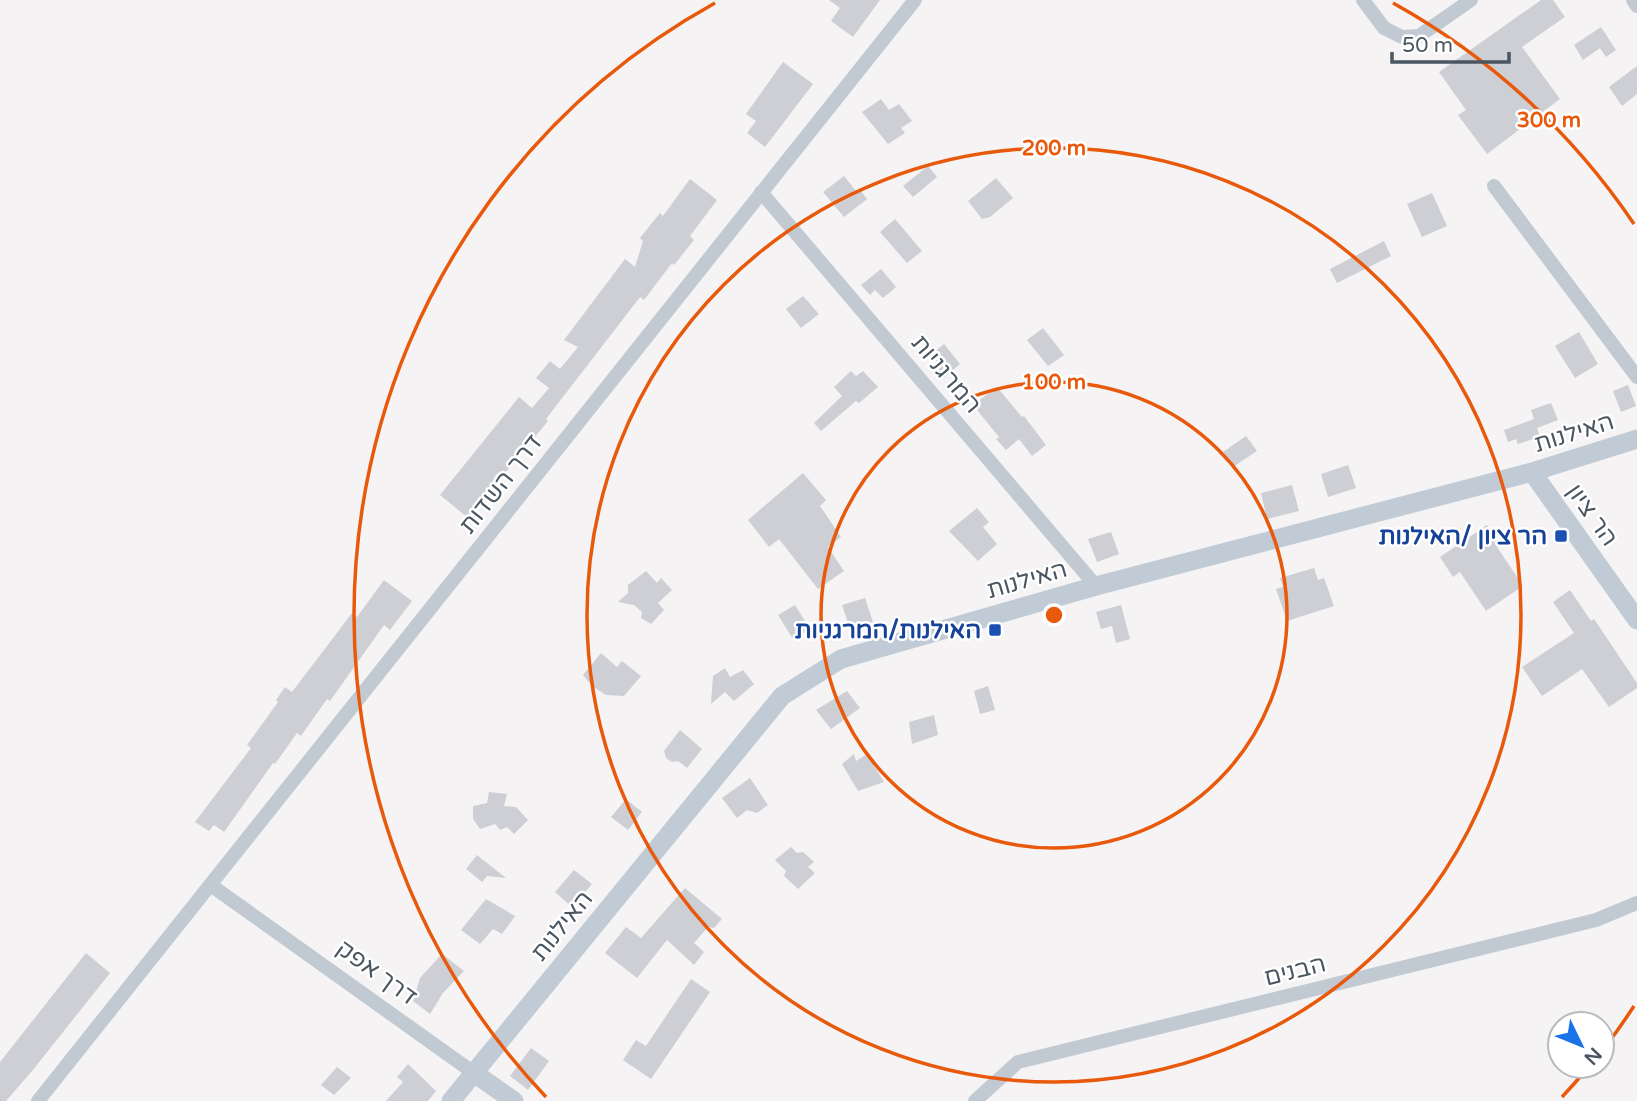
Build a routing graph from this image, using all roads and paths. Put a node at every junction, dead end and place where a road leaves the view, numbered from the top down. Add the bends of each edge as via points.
1 (915, 0) edge
2 (1363, 0) edge
3 (1471, 0) edge
4 (1633, 0) edge
5 (1637, 6) edge
6 (1494, 186) dead end
7 (761, 192) junction
8 (1637, 377) edge
9 (1637, 439) edge
10 (1532, 472) junction
11 (1096, 586) junction
12 (1637, 620) edge
13 (212, 886) junction
14 (1637, 903) edge
15 (474, 1073) junction
16 (38, 1101) edge
17 (452, 1101) edge
18 (514, 1101) edge
19 (975, 1101) edge

1 - 7 street, דרך השדות
2 - 3 street via 1384,28 1402,37 1419,36
4 - 5 street
6 - 8 street
7 - 11 street, המרגניות
7 - 13 street, דרך השדות
9 - 10 main road, האילנות
10 - 11 main road, האילנות
10 - 12 main road, הר ציון
11 - 15 main road, האילנות via 841,659 782,696
13 - 15 street, דרך אפק
13 - 16 street, דרך השדות
14 - 19 street, הבנים via 1596,920 1018,1062
15 - 17 main road, האילנות
15 - 18 main road, דרך אפק

